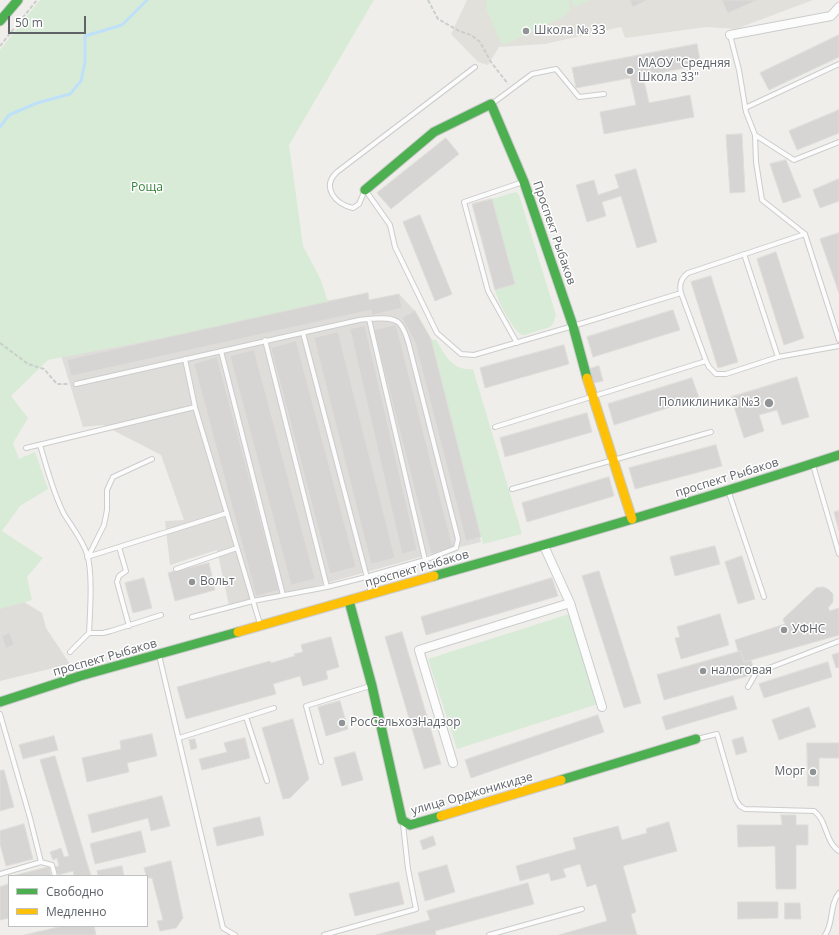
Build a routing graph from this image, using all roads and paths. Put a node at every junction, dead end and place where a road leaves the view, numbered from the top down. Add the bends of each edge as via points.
1 (18, 0) edge
2 (37, 0) edge
3 (428, 0) edge
4 (839, 7) edge
5 (0, 21) edge
6 (730, 35) joint
7 (0, 46) edge
8 (839, 64) edge
9 (475, 68) dead end
10 (512, 89) junction
11 (604, 94) dead end
12 (491, 104) junction
13 (745, 108) junction
14 (755, 135) junction
15 (839, 142) edge
16 (524, 182) junction
17 (365, 190) junction
18 (805, 234) junction
19 (744, 254) junction
20 (680, 293) junction
21 (369, 319) junction
22 (573, 326) junction
23 (303, 333) junction
24 (265, 340) junction
25 (839, 340) edge
26 (0, 343) edge
27 (517, 343) junction
28 (839, 346) edge
29 (221, 351) junction
30 (778, 357) junction
31 (185, 359) junction
32 (706, 361) junction
33 (76, 384) joint
34 (593, 398) junction
35 (195, 407) junction
36 (495, 427) dead end
37 (711, 432) dead end
38 (40, 445) junction
39 (26, 448) dead end
40 (839, 455) edge
41 (152, 459) dead end
42 (612, 460) junction
43 (812, 463) junction
44 (512, 489) dead end
45 (728, 491) junction
46 (227, 514) junction
47 (632, 520) junction
48 (544, 546) junction
49 (119, 547) junction
50 (237, 548) junction
51 (839, 554) edge
52 (88, 557) junction
53 (425, 560) junction
54 (176, 569) dead end
55 (366, 577) junction
56 (327, 587) junction
57 (371, 594) junction
58 (283, 595) junction
59 (764, 597) dead end
60 (253, 600) junction
61 (349, 601) junction
62 (570, 604) junction
63 (161, 615) dead end
64 (192, 618) dead end
65 (129, 626) junction
66 (260, 626) junction
67 (89, 633) junction
68 (839, 641) edge
69 (70, 652) dead end
70 (159, 655) junction
71 (372, 686) junction
72 (748, 687) dead end
73 (0, 702) edge
74 (602, 707) dead end
75 (274, 708) dead end
76 (0, 714) edge
77 (246, 717) junction
78 (2, 730) edge
79 (179, 738) junction
80 (696, 739) joint
81 (321, 762) dead end
82 (453, 763) dead end
83 (267, 781) dead end
84 (402, 820) junction
85 (839, 851) edge
86 (41, 862) junction
87 (0, 874) edge
88 (55, 875) edge
89 (839, 893) edge
90 (582, 909) dead end
91 (235, 935) edge
92 (324, 935) edge
93 (489, 935) edge
94 (825, 935) edge

1 - 5 street
2 - 7 path
3 - 10 path via 438,19 480,42 491,62
4 - 6 street via 831,16
6 - 13 lane
8 - 13 lane
9 - 17 lane via 334,174 331,182 333,197 341,204 353,208 359,204
10 - 11 lane via 532,74 556,69 579,97
10 - 12 lane
12 - 16 street, Проспект Рыбаков
12 - 17 street via 434,132
13 - 14 lane
14 - 15 lane via 794,160
14 - 18 lane via 762,200
16 - 22 street, Проспект Рыбаков
16 - 27 lane via 464,202 488,291
17 - 27 lane via 390,225 396,247 437,333 461,354 468,355
18 - 19 lane
18 - 25 lane
19 - 20 lane via 688,273 682,278
19 - 30 lane
20 - 22 lane
20 - 32 lane
21 - 23 lane
21 - 53 lane
21 - 53 lane via 396,320 404,331 458,539 454,549
22 - 27 lane
22 - 34 street, Проспект Рыбаков
23 - 24 lane
23 - 55 lane
24 - 29 lane
24 - 56 lane
26 - 33 path via 28,364 44,369 57,384
28 - 30 lane
29 - 31 lane
29 - 58 lane
30 - 32 lane via 726,374 716,374
31 - 33 lane
31 - 35 lane
32 - 34 lane
34 - 36 lane
34 - 42 street, Проспект Рыбаков
35 - 38 lane
35 - 46 lane
37 - 42 lane
38 - 39 lane
38 - 52 lane via 64,514
40 - 43 street, проспект Рыбаков
41 - 52 lane via 113,477 107,490 104,525
42 - 44 lane
42 - 47 street, Проспект Рыбаков
43 - 45 street, проспект Рыбаков
43 - 51 lane
45 - 47 street, проспект Рыбаков
45 - 59 lane
46 - 49 lane
46 - 50 lane
47 - 48 street, проспект Рыбаков
48 - 57 street, проспект Рыбаков
48 - 62 street
49 - 52 lane
49 - 65 lane via 126,571 119,576 117,582
50 - 54 lane
50 - 60 lane
52 - 67 lane
53 - 55 lane
55 - 56 lane
55 - 57 lane
56 - 58 lane
57 - 61 street, проспект Рыбаков
58 - 60 lane
60 - 64 lane
60 - 66 lane
61 - 66 street, проспект Рыбаков
61 - 71 street, улица Орджоникидзе
62 - 74 street
62 - 82 street via 418,650
63 - 65 lane
65 - 67 lane via 103,633
66 - 70 street, проспект Рыбаков
67 - 69 lane
68 - 72 lane via 756,673
70 - 73 street, проспект Рыбаков via 80,676
70 - 79 lane
71 - 81 lane via 306,706
71 - 84 street, улица Орджоникидзе
75 - 77 lane
76 - 78 lane
77 - 79 lane
77 - 83 lane
78 - 86 lane
79 - 91 lane via 223,928
80 - 84 street, улица Орджоникидзе via 410,825
80 - 85 lane via 717,734 740,806 745,809 814,811 834,847
84 - 92 lane via 416,909
86 - 87 lane
86 - 88 lane via 52,865
89 - 94 lane via 834,901 829,930
90 - 93 lane

